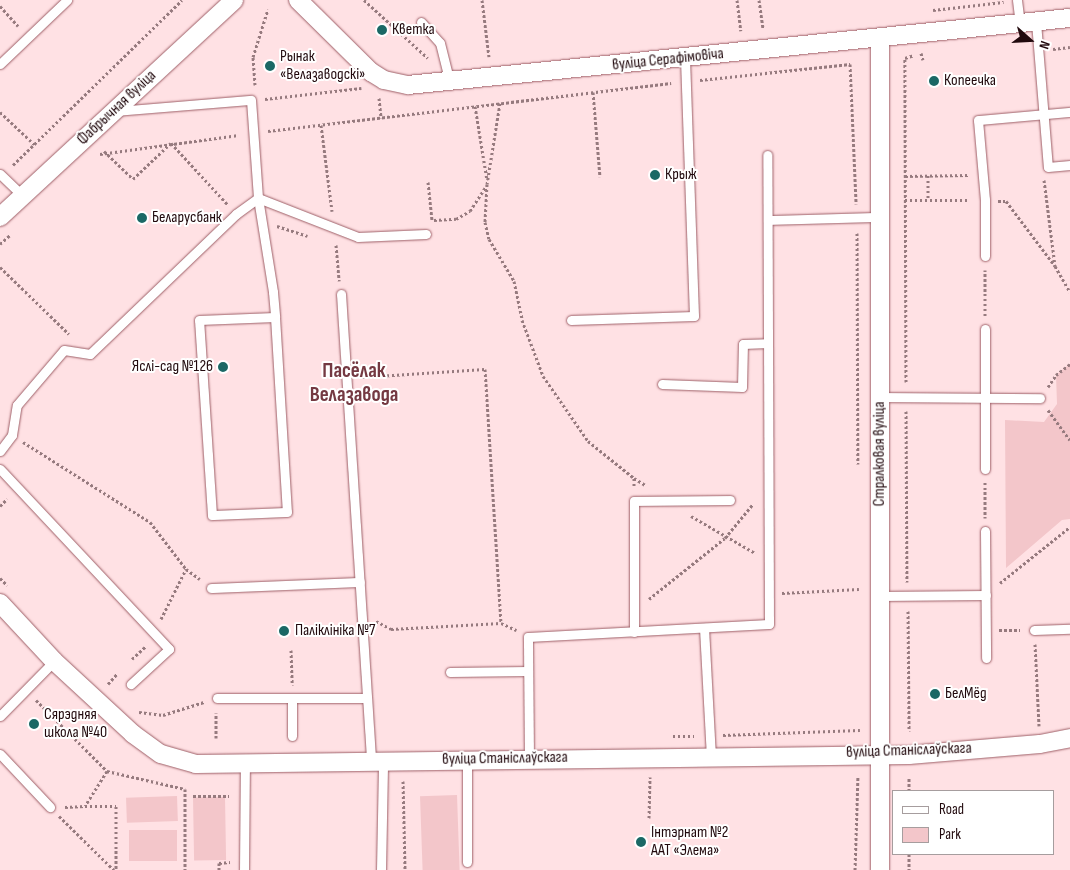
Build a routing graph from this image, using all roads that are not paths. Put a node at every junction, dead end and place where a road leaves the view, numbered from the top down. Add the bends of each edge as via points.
1 (67, 0) edge
2 (234, 0) edge
3 (298, 0) edge
4 (1017, 0) edge
5 (1070, 18) edge
6 (421, 22) dead end
7 (1028, 22) junction
8 (880, 38) junction
9 (685, 58) junction
10 (0, 64) edge
11 (450, 83) junction
12 (113, 112) junction
13 (1070, 112) edge
14 (1044, 114) junction
15 (767, 155) dead end
16 (1070, 165) edge
17 (1, 175) edge
18 (22, 195) junction
19 (258, 198) junction
20 (879, 217) junction
21 (0, 218) edge
22 (769, 220) junction
23 (426, 234) dead end
24 (985, 256) road end
25 (340, 294) dead end
26 (275, 317) junction
27 (571, 320) dead end
28 (985, 329) road end
29 (768, 343) junction
30 (662, 384) dead end
31 (985, 397) junction
32 (880, 398) junction
33 (1040, 398) road end
34 (0, 451) edge
35 (0, 469) edge
36 (985, 469) road end
37 (730, 500) dead end
38 (985, 531) road end
39 (360, 582) junction
40 (211, 588) dead end
41 (986, 595) junction
42 (880, 596) junction
43 (0, 603) edge
44 (704, 628) junction
45 (1070, 629) edge
46 (1034, 630) road end
47 (634, 632) junction
48 (986, 658) dead end
49 (54, 661) junction
50 (528, 671) junction
51 (450, 672) dead end
52 (131, 684) dead end
53 (217, 698) road end
54 (292, 698) junction
55 (367, 698) junction
56 (0, 716) edge
57 (292, 736) dead end
58 (1070, 738) edge
59 (0, 754) edge
60 (881, 754) junction
61 (711, 756) junction
62 (530, 759) junction
63 (466, 760) junction
64 (377, 762) junction
65 (245, 764) junction
66 (50, 807) road end
67 (467, 862) dead end
68 (244, 870) edge
69 (381, 870) edge
70 (880, 870) edge

1 - 10 lane
2 - 12 street, Фабрычная вуліца
3 - 11 street, вуліца Серафімовіча via 370,72 384,80 408,85
4 - 7 lane
5 - 7 street, вуліца Серафімовіча
6 - 11 lane via 440,43
7 - 8 street, вуліца Серафімовіча
7 - 14 lane
8 - 9 street, вуліца Серафімовіча
8 - 20 street, Стралковая вуліца
9 - 11 street, вуліца Серафімовіча
9 - 27 lane via 694,316
12 - 18 street, Фабрычная вуліца
12 - 19 lane via 251,100
13 - 14 lane
14 - 16 lane via 1048,167
14 - 24 lane via 978,120 985,200
15 - 22 lane
17 - 18 lane
18 - 21 street, Фабрычная вуліца
19 - 23 lane via 358,237
19 - 26 lane
19 - 34 lane via 236,214 90,354 64,350 17,405 12,435
20 - 22 lane
20 - 32 street, Стралковая вуліца
22 - 29 lane
25 - 39 lane
26 - 26 lane via 288,512 212,515 199,320
28 - 31 lane
29 - 30 lane via 743,344 742,387
29 - 44 lane via 769,624
31 - 32 lane
31 - 33 lane
31 - 36 lane
32 - 42 street, Стралковая вуліца
35 - 52 lane via 169,649
37 - 47 lane via 634,501
38 - 41 lane
39 - 40 lane
39 - 55 lane
41 - 42 lane
41 - 48 lane
42 - 60 street, Стралковая вуліца
43 - 49 street, вуліца Станіслаўскага
44 - 47 lane
44 - 61 lane
45 - 46 lane
47 - 50 lane via 528,636
49 - 56 lane
49 - 65 street, вуліца Станіслаўскага via 133,734 161,754 196,764
50 - 51 lane
50 - 62 lane
53 - 54 lane
54 - 55 lane
54 - 57 lane
55 - 64 lane
58 - 60 street, вуліца Станіслаўскага via 1040,744
59 - 66 lane
60 - 61 street, вуліца Станіслаўскага
60 - 70 street, Стралковая вуліца
61 - 62 street, вуліца Станіслаўскага
62 - 63 street, вуліца Станіслаўскага
63 - 64 street, вуліца Станіслаўскага
63 - 67 lane
64 - 65 street, вуліца Станіслаўскага
64 - 69 lane
65 - 68 lane

